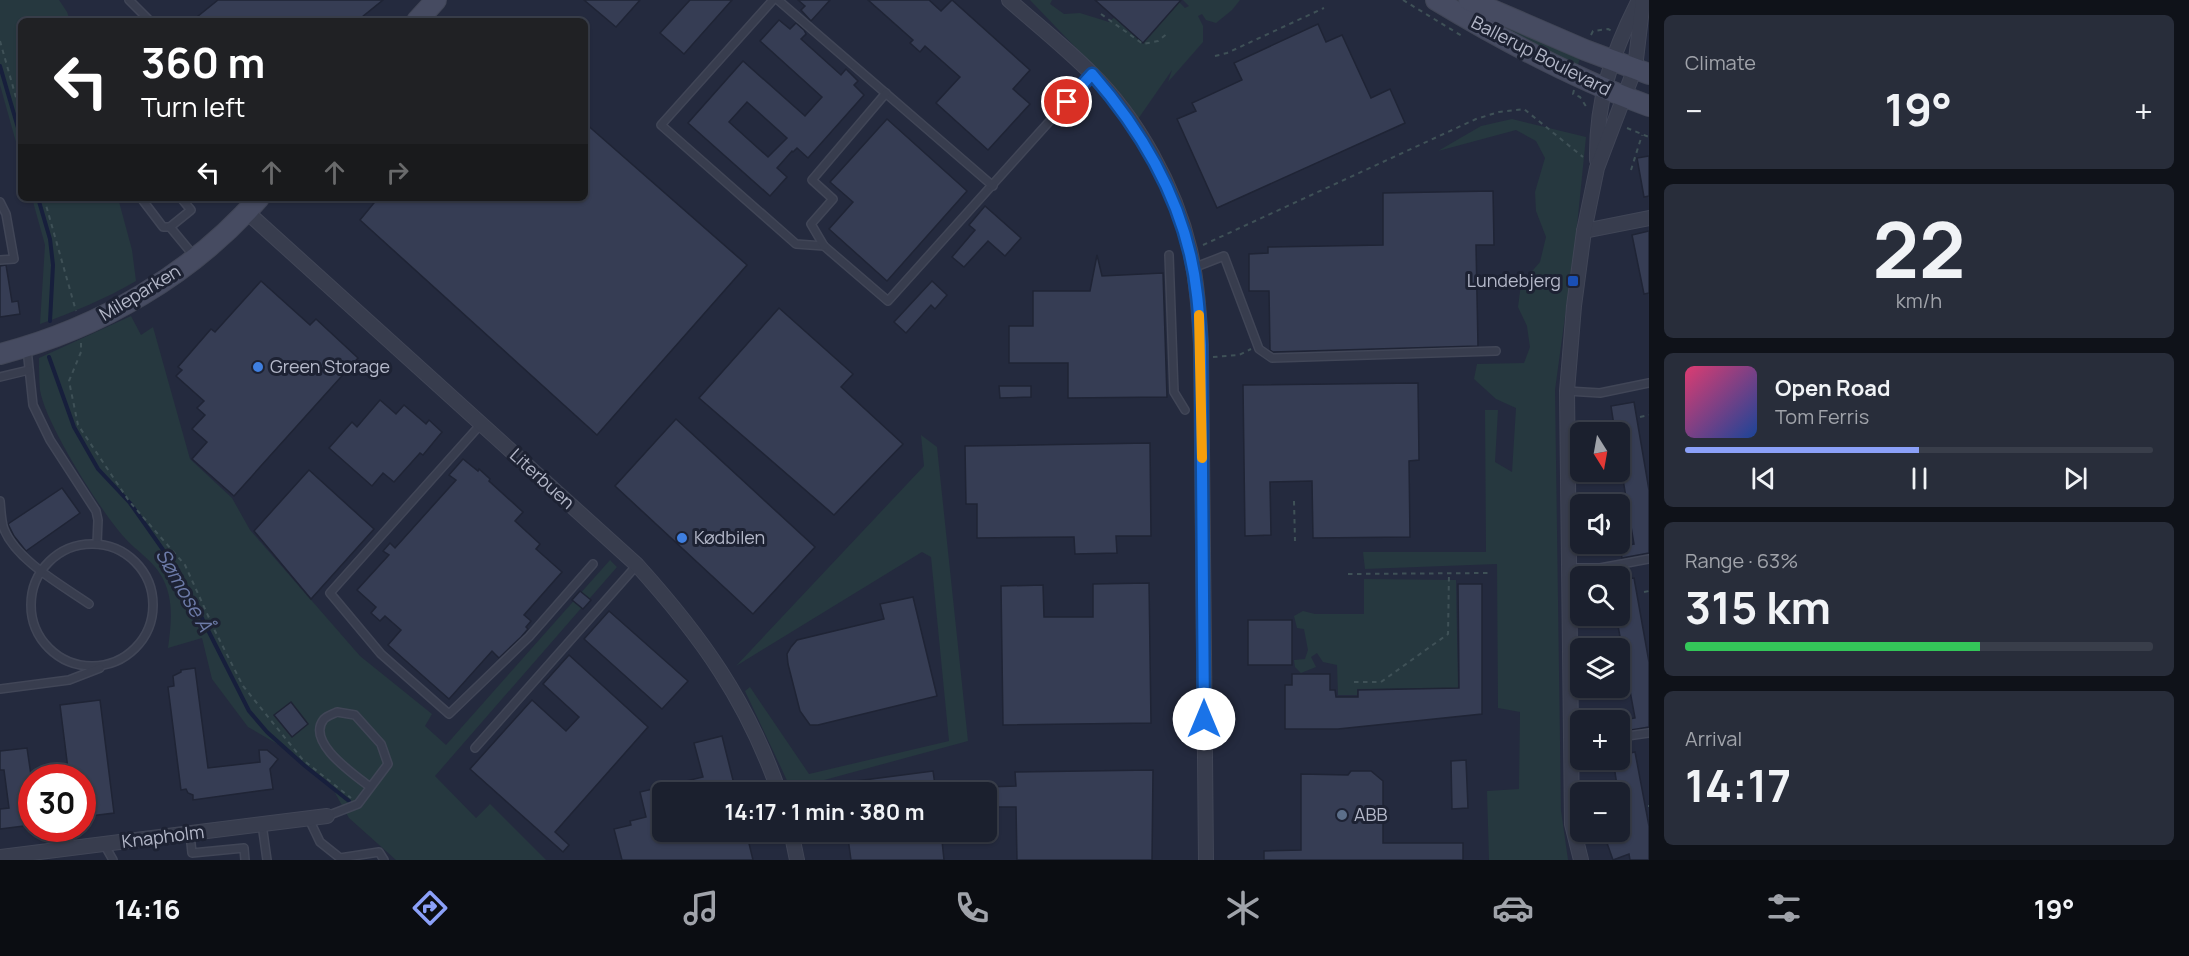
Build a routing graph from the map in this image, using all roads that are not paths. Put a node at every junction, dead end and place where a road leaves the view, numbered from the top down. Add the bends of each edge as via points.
1 (129, 0) edge
2 (435, 0) edge
3 (773, 0) edge
4 (778, 0) edge
5 (1009, 0) edge
6 (1436, 0) edge
7 (1469, 0) edge
8 (1641, 0) edge
9 (147, 18) edge
10 (420, 18) edge
11 (1612, 60) junction
12 (1642, 71) edge
13 (1092, 74) junction
14 (1603, 87) junction
15 (886, 93) junction
16 (1625, 97) junction
17 (1649, 106) edge
18 (1597, 168) junction
19 (993, 186) junction
20 (143, 201) edge
21 (184, 201) edge
22 (0, 202) edge
23 (253, 205) edge
24 (1649, 218) edge
25 (170, 227) junction
26 (1584, 231) junction
27 (824, 246) junction
28 (1169, 255) dead end
29 (195, 258) junction
30 (0, 260) edge
31 (1193, 268) junction
32 (27, 346) junction
33 (1496, 351) dead end
34 (0, 354) edge
35 (29, 370) junction
36 (0, 377) edge
37 (1649, 383) edge
38 (1567, 391) junction
39 (1185, 410) dead end
40 (481, 424) junction
41 (0, 501) edge
42 (97, 544) junction
43 (1649, 559) edge
44 (593, 564) dead end
45 (637, 565) junction
46 (1568, 568) junction
47 (42, 572) junction
48 (89, 604) dead end
49 (105, 665) junction
50 (0, 689) edge
51 (1575, 710) edge
52 (1649, 734) edge
53 (1630, 736) edge
54 (475, 748) dead end
55 (1575, 770) edge
56 (775, 782) edge
57 (370, 787) junction
58 (327, 816) joint
59 (309, 818) junction
60 (262, 824) junction
61 (190, 834) junction
62 (793, 842) edge
63 (104, 844) junction
64 (0, 857) edge
65 (113, 860) edge
66 (245, 860) edge
67 (267, 860) edge
68 (384, 860) edge
69 (797, 860) edge
70 (1206, 860) edge
71 (1581, 860) edge

1 - 9 lane
2 - 10 street
3 - 27 lane via 661,125 796,244
4 - 15 lane
5 - 13 street
6 - 14 street, Ballerup Boulevard via 1500,39
7 - 11 street, Ballerup Boulevard
8 - 11 street via 1621,34
8 - 12 street
11 - 12 street, Ballerup Boulevard
11 - 14 street
12 - 16 street
13 - 19 lane
13 - 31 street via 1121,108 1151,154 1174,200
14 - 16 street, Ballerup Boulevard
14 - 18 street
15 - 19 lane
15 - 27 lane via 812,180 833,199 811,224
16 - 17 street, Ballerup Boulevard
16 - 18 street
18 - 26 street
19 - 27 lane via 888,301
20 - 25 lane via 163,227
21 - 25 lane via 191,210
22 - 30 lane via 14,259
23 - 29 street, Mileparken
23 - 40 street, Literbuen
24 - 26 street
25 - 29 lane
26 - 38 street
28 - 39 lane via 1174,392
29 - 32 street, Mileparken via 148,292 111,312
31 - 33 lane via 1224,256 1258,346 1272,358
31 - 70 street via 1201,358
32 - 34 street, Mileparken
32 - 35 lane
35 - 36 lane
35 - 42 lane via 33,405 40,421 96,511
37 - 38 lane via 1600,393
38 - 46 street
40 - 44 lane via 330,593 381,654 449,714 528,637
40 - 45 street, Literbuen
41 - 47 lane via 4,530 21,554
42 - 47 lane via 78,546 58,555
42 - 49 lane via 132,559 145,574 152,592 153,611 138,646
43 - 46 lane via 1600,568
45 - 54 lane
45 - 56 street, Literbuen via 678,610 718,666 746,715
46 - 51 street
47 - 48 lane
47 - 49 lane via 34,588 31,609 36,629 47,647 64,660 84,666
49 - 50 lane via 69,680
52 - 53 lane
55 - 71 street via 1572,824
57 - 57 lane via 322,743 324,719 336,712 355,715 381,744 388,764
57 - 58 lane via 358,804
58 - 59 street, Knapholm
59 - 60 street, Knapholm
59 - 68 lane via 320,842 340,858 379,852
60 - 61 street, Knapholm
60 - 67 lane
61 - 63 street, Knapholm
61 - 66 lane via 192,853 243,848
62 - 69 street
63 - 64 street, Knapholm
63 - 65 lane

